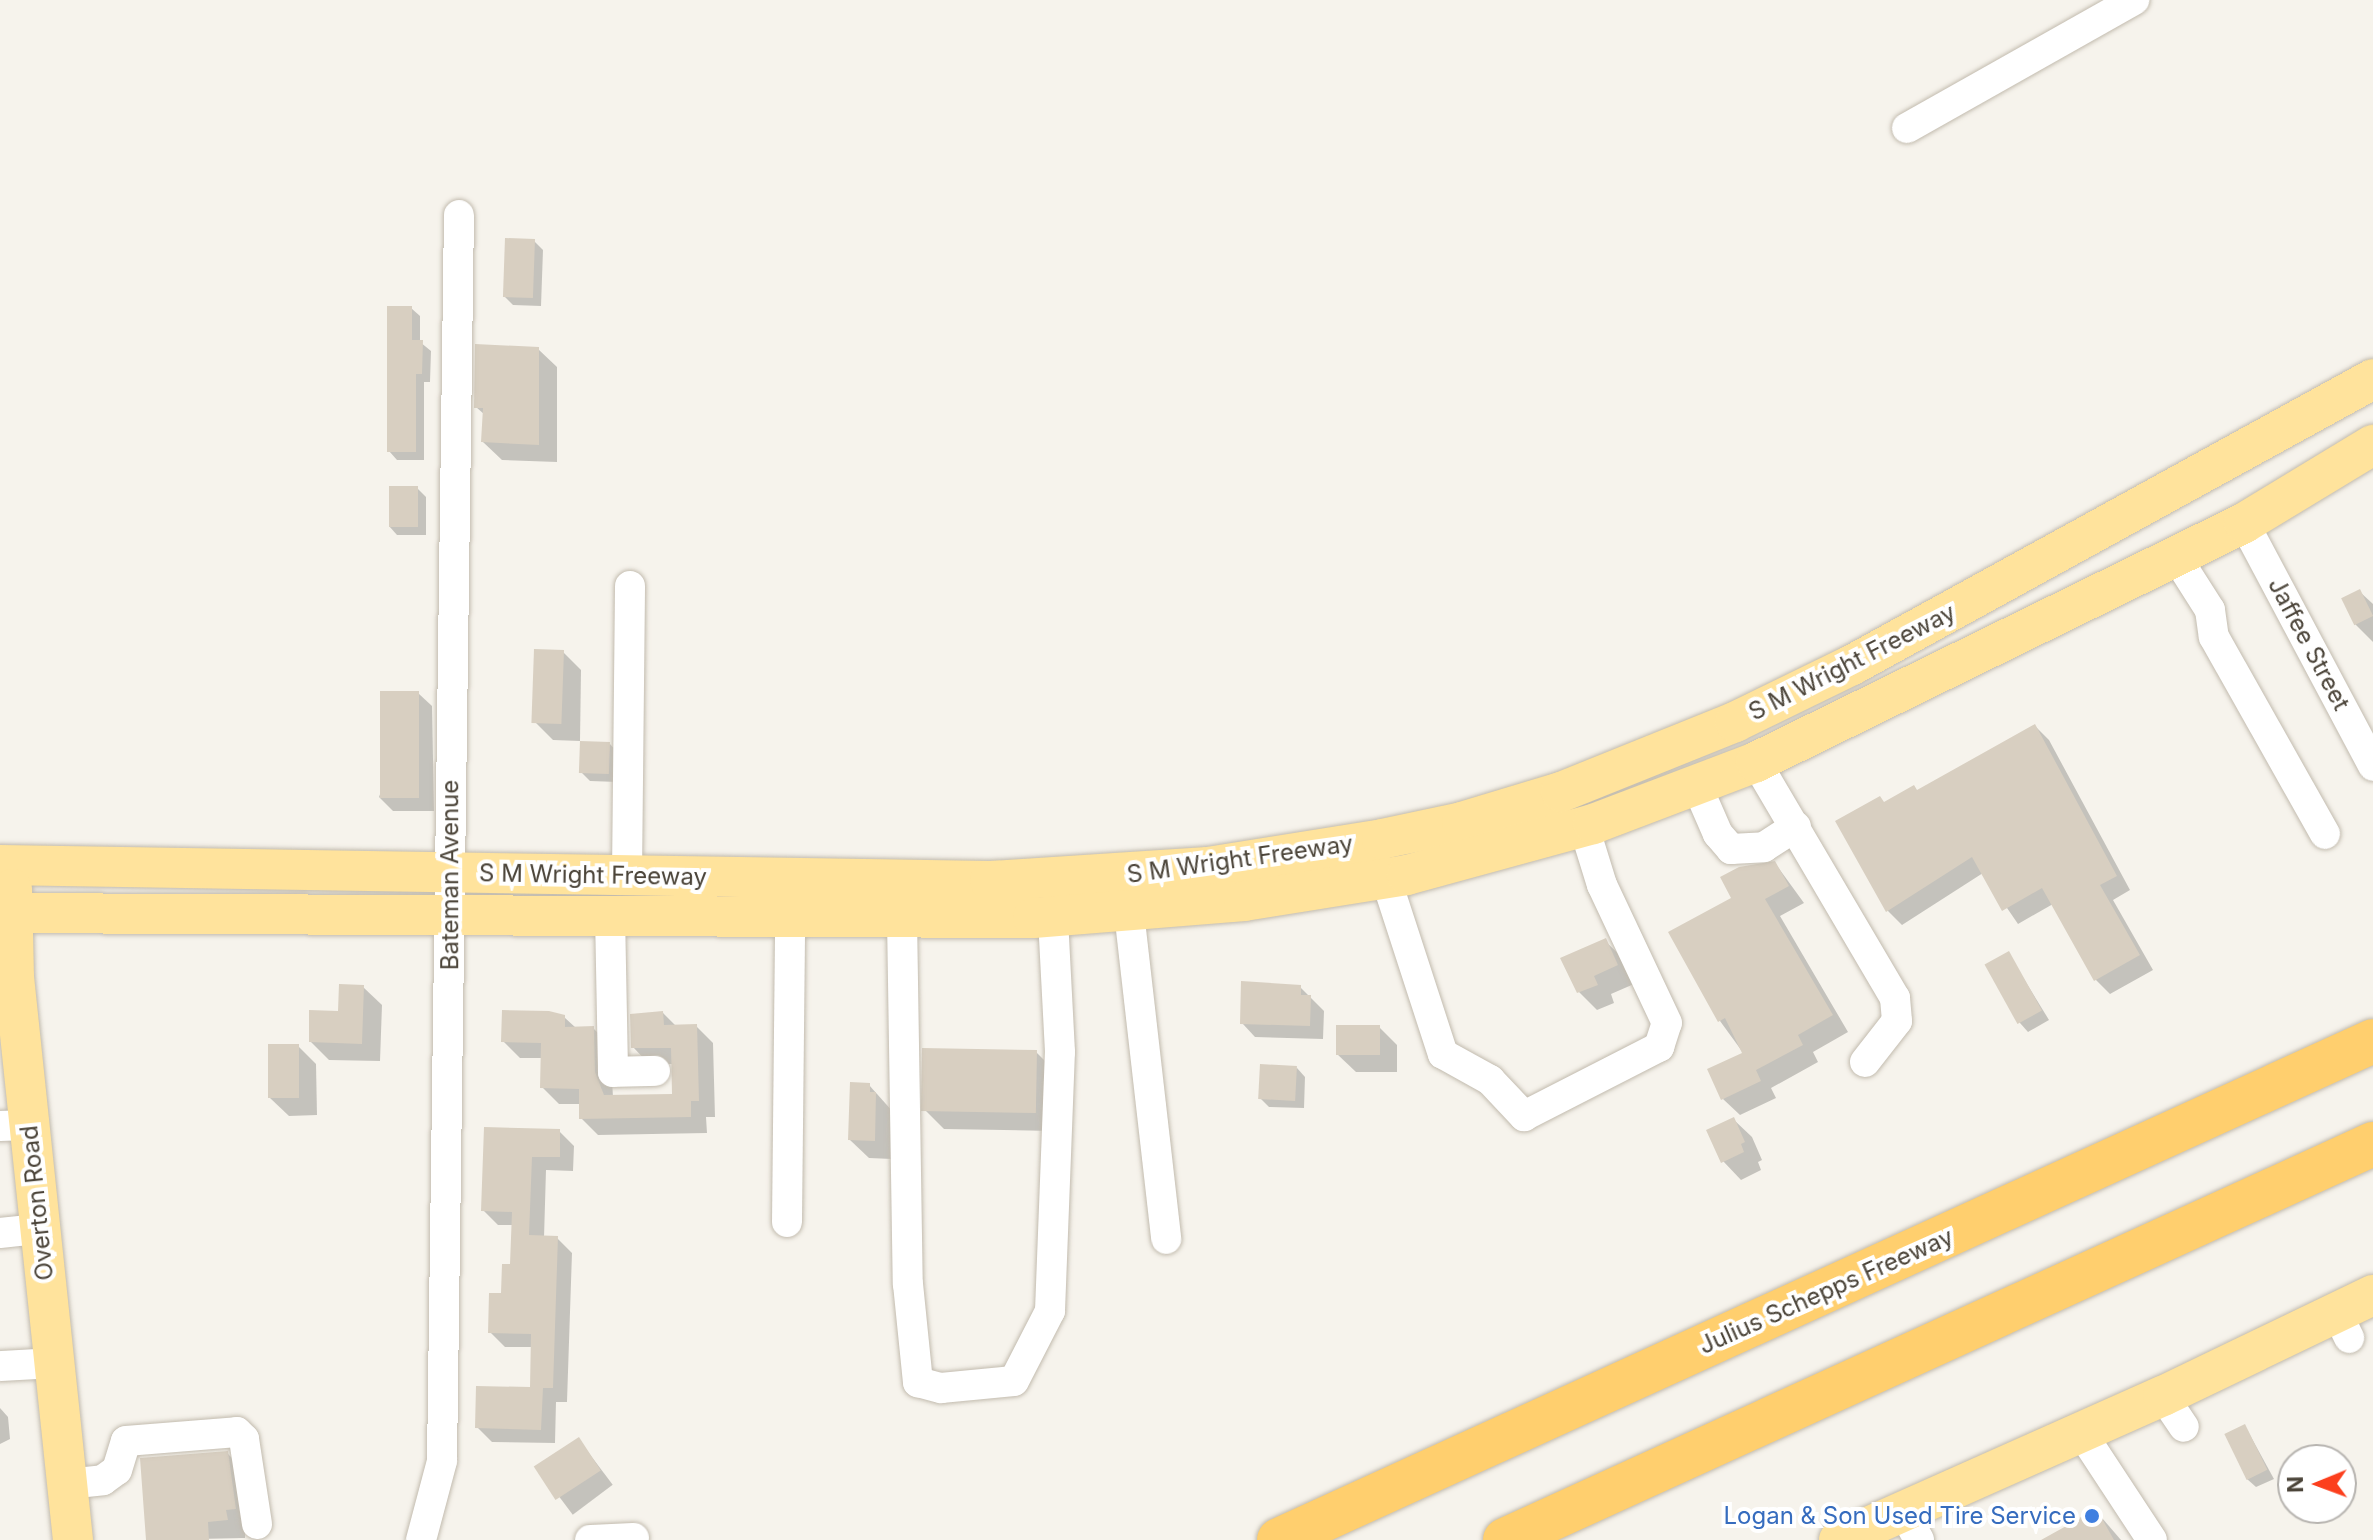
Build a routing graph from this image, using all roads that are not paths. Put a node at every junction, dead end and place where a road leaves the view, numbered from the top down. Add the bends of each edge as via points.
1 (2134, 0) edge
2 (1907, 128) dead end
3 (459, 215) dead end
4 (2373, 379) edge
5 (2373, 445) edge
6 (2244, 523) junction
7 (2175, 555) junction
8 (630, 586) dead end
9 (1756, 762) junction
10 (2373, 766) edge
11 (1697, 786) junction
12 (1796, 826) junction
13 (1584, 827) junction
14 (2325, 834) dead end
15 (6, 865) edge
16 (627, 875) junction
17 (1386, 879) junction
18 (450, 892) junction
19 (1129, 912) junction
20 (6, 913) edge
21 (610, 914) junction
22 (790, 916) junction
23 (1053, 917) junction
24 (902, 918) junction
25 (2373, 1041) edge
26 (1865, 1062) dead end
27 (655, 1071) dead end
28 (14, 1126) edge
29 (2369, 1148) edge
30 (787, 1222) dead end
31 (39, 1229) junction
32 (0, 1233) edge
33 (1166, 1239) dead end
34 (2373, 1295) edge
35 (53, 1363) junction
36 (0, 1366) edge
37 (2081, 1432) junction
38 (67, 1484) junction
39 (257, 1524) dead end
40 (1911, 1525) edge
41 (423, 1537) edge
42 (634, 1538) dead end
43 (73, 1540) edge
44 (590, 1540) edge
45 (1279, 1540) edge
46 (1505, 1540) edge
47 (1839, 1540) edge
48 (2152, 1540) edge

1 - 2 street
3 - 18 street, Bateman Avenue
4 - 16 main road, S M Wright Freeway via 1813,684 1652,759 1462,822 1208,867 1077,879
5 - 6 main road, S M Wright Freeway
6 - 7 main road, S M Wright Freeway
6 - 10 street, Jaffee Street
7 - 9 main road, S M Wright Freeway
7 - 14 street via 2210,610 2214,637
8 - 16 street
9 - 11 main road, S M Wright Freeway
9 - 12 street
11 - 12 street via 1718,834 1731,849 1764,847
11 - 13 main road, S M Wright Freeway
12 - 26 street via 1895,998 1897,1021
13 - 17 main road, S M Wright Freeway via 1501,853
13 - 17 street via 1602,885 1667,1023 1659,1047 1524,1116 1490,1080 1443,1054
15 - 18 main road, S M Wright Freeway
15 - 20 main road, Overton Road
16 - 18 main road, S M Wright Freeway
17 - 19 main road, S M Wright Freeway
18 - 20 main road, S M Wright Freeway
18 - 21 main road, S M Wright Freeway
18 - 41 street, Bateman Avenue via 442,1461
19 - 23 main road, S M Wright Freeway
19 - 33 street
20 - 28 main road, Overton Road
21 - 22 main road, S M Wright Freeway
21 - 27 street via 613,1072
22 - 24 main road, S M Wright Freeway
22 - 30 street
23 - 24 main road, S M Wright Freeway
23 - 24 street via 1060,1052 1050,1311 1014,1381 941,1388 918,1382 908,1284
25 - 45 highway, Julius Schepps Freeway
28 - 31 main road, Overton Road
29 - 46 highway
31 - 32 street
31 - 35 main road, Overton Road
34 - 37 main road via 2343,1325 2174,1412
35 - 36 street
35 - 38 main road, Overton Road
37 - 40 main road
37 - 48 street
38 - 39 street via 103,1480 117,1470 126,1441 237,1432 244,1439
38 - 43 main road, Overton Road
40 - 47 main road
42 - 44 street

